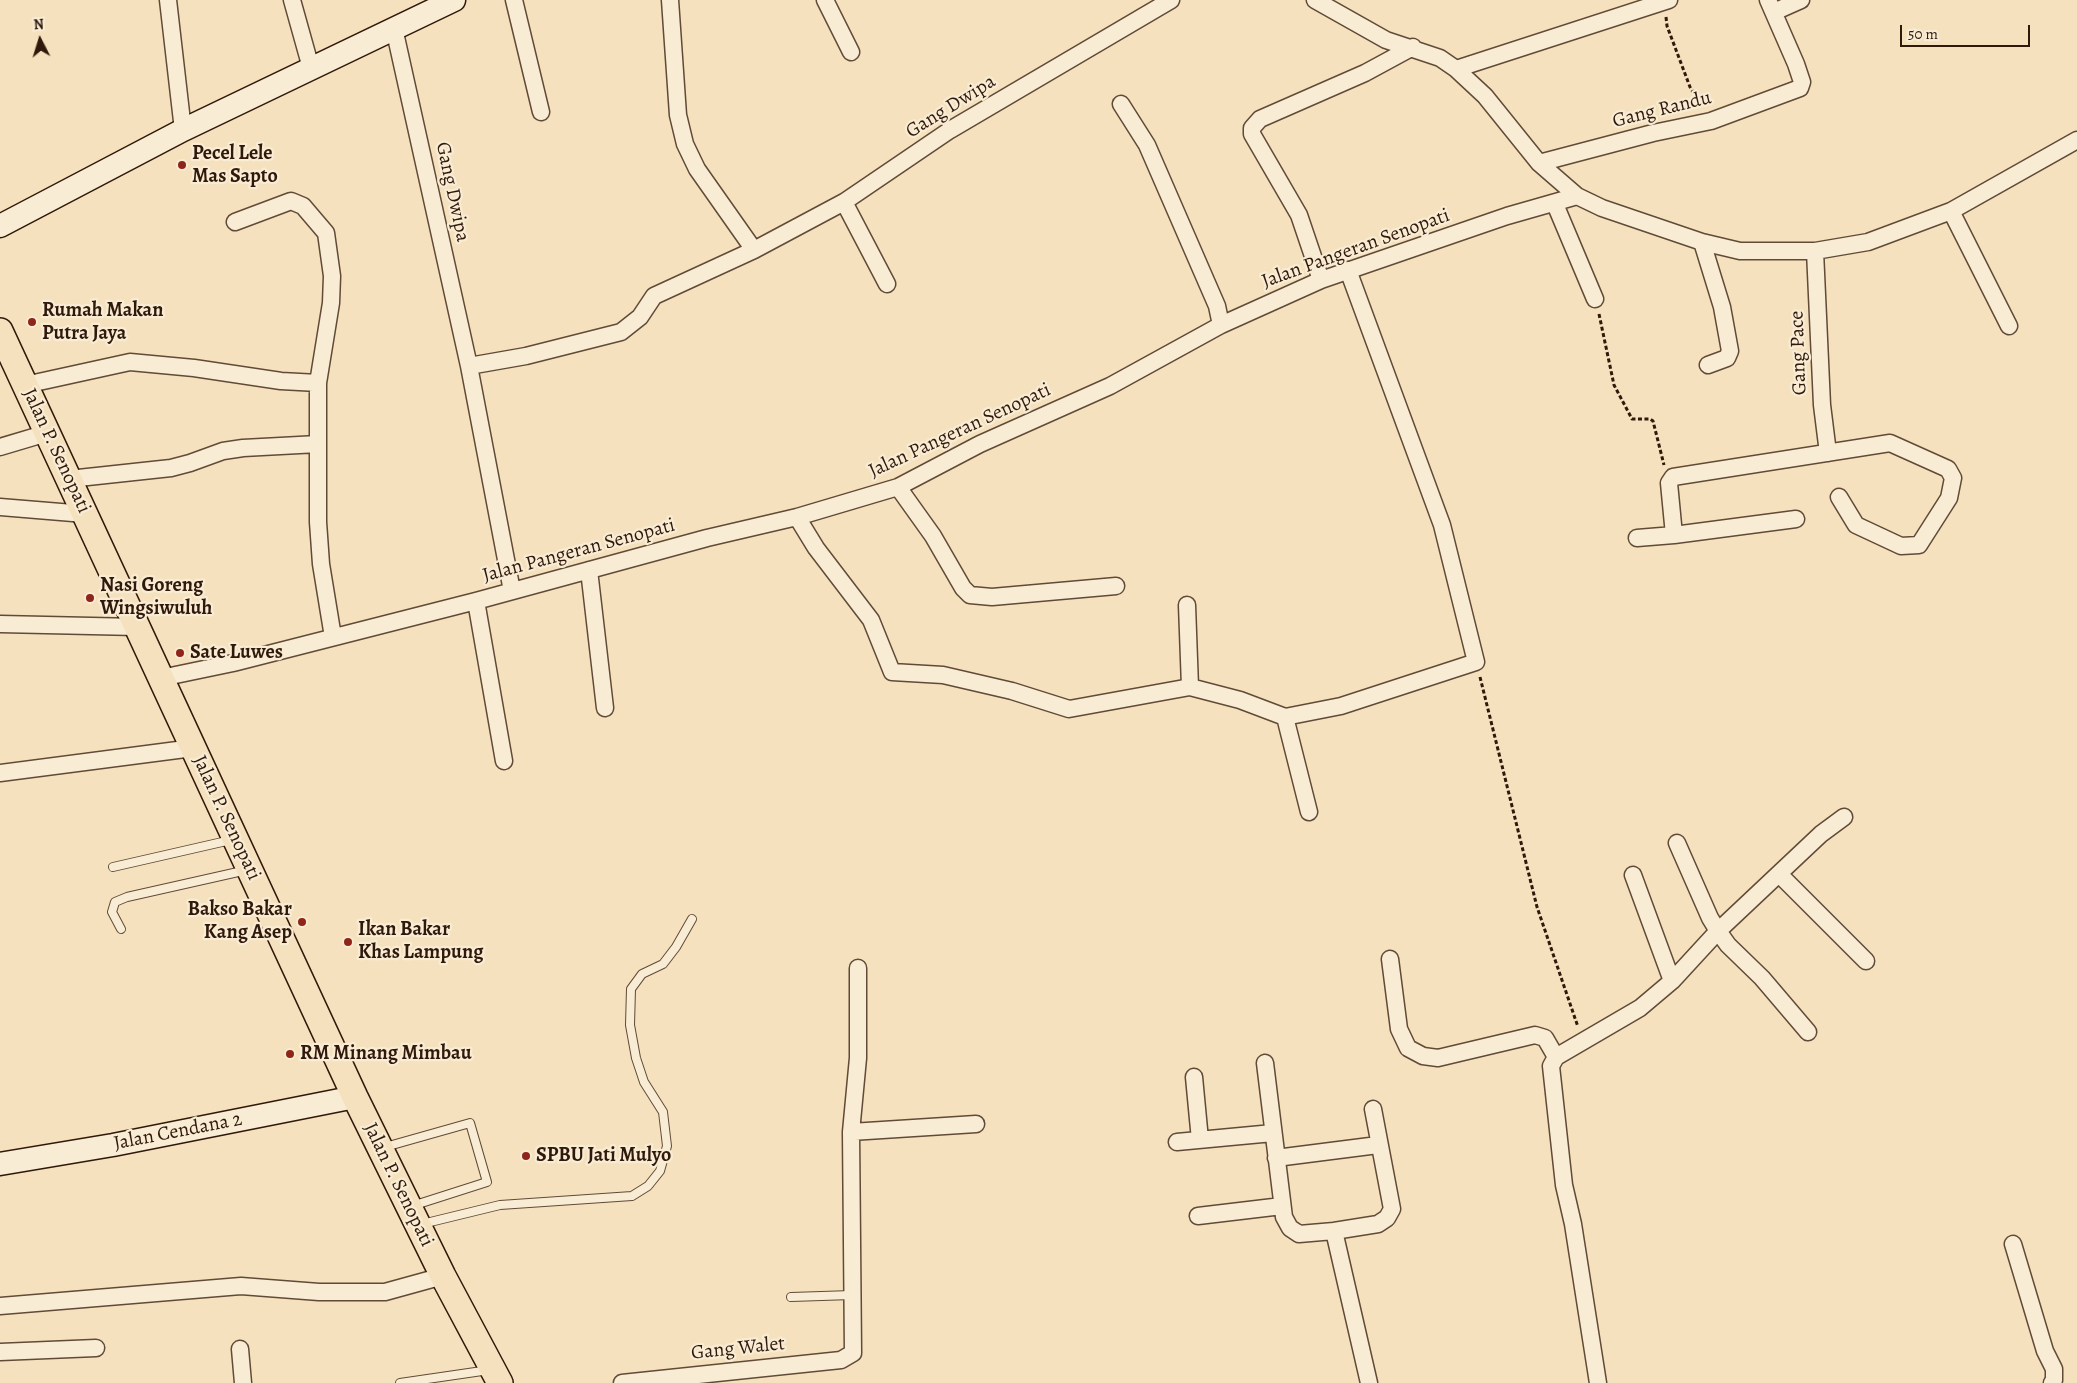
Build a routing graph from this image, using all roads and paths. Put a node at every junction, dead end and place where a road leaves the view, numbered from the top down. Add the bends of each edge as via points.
1 (168, 0) edge
2 (292, 0) edge
3 (454, 0) edge
4 (514, 0) edge
5 (670, 0) edge
6 (825, 0) edge
7 (1171, 0) edge
8 (1315, 0) edge
9 (1801, 0) edge
10 (1666, 1) edge
11 (1771, 6) edge
12 (394, 28) junction
13 (1412, 47) junction
14 (851, 52) dead end
15 (312, 68) junction
16 (1456, 69) junction
17 (1121, 104) dead end
18 (541, 112) dead end
19 (1711, 121) junction
20 (183, 130) junction
21 (2077, 140) edge
22 (1539, 163) junction
23 (1577, 196) junction
24 (844, 202) junction
25 (1556, 204) junction
26 (1951, 211) junction
27 (235, 222) dead end
28 (0, 226) edge
29 (1702, 242) junction
30 (754, 250) junction
31 (1815, 251) junction
32 (1348, 270) junction
33 (1321, 280) junction
34 (887, 284) dead end
35 (1595, 299) joint
36 (1220, 325) junction
37 (2010, 326) dead end
38 (0, 332) edge
39 (1708, 364) dead end
40 (469, 366) junction
41 (318, 383) junction
42 (25, 385) junction
43 (47, 433) junction
44 (318, 444) junction
45 (0, 447) edge
46 (1828, 453) junction
47 (69, 479) junction
48 (1669, 482) junction
49 (898, 487) junction
50 (1839, 497) dead end
51 (0, 507) edge
52 (85, 514) junction
53 (797, 517) junction
54 (1796, 519) dead end
55 (1674, 535) junction
56 (1637, 538) dead end
57 (589, 570) junction
58 (1116, 586) dead end
59 (512, 591) junction
60 (476, 601) junction
61 (1188, 605) dead end
62 (0, 624) edge
63 (137, 627) junction
64 (333, 637) junction
65 (1476, 662) junction
66 (161, 678) junction
67 (1190, 687) junction
68 (605, 708) dead end
69 (1285, 717) junction
70 (193, 748) junction
71 (504, 761) dead end
72 (0, 773) edge
73 (1309, 812) dead end
74 (1844, 817) dead end
75 (236, 839) junction
76 (1677, 843) dead end
77 (113, 867) dead end
78 (250, 869) junction
79 (1779, 874) junction
80 (1633, 875) dead end
81 (692, 919) dead end
82 (121, 929) dead end
83 (1718, 931) junction
84 (1390, 959) dead end
85 (1866, 961) dead end
86 (858, 968) dead end
87 (1672, 981) junction
88 (1808, 1032) dead end
89 (1583, 1041) junction
90 (1556, 1057) junction
91 (1265, 1063) dead end
92 (1194, 1077) dead end
93 (356, 1097) junction
94 (1373, 1109) dead end
95 (976, 1124) dead end
96 (851, 1132) junction
97 (1273, 1133) junction
98 (1200, 1140) junction
99 (1177, 1142) dead end
100 (1378, 1145) junction
101 (380, 1148) junction
102 (1276, 1158) junction
103 (0, 1164) edge
104 (1282, 1206) junction
105 (413, 1216) junction
106 (1198, 1216) dead end
107 (1334, 1231) junction
108 (2013, 1244) dead end
109 (443, 1276) junction
110 (852, 1296) junction
111 (791, 1297) dead end
112 (0, 1306) edge
113 (96, 1348) dead end
114 (240, 1349) dead end
115 (0, 1352) edge
116 (496, 1376) edge
117 (243, 1383) edge
118 (400, 1383) edge
119 (622, 1383) edge
120 (1369, 1383) edge
121 (1598, 1383) edge
122 (2052, 1383) edge

1 - 20 street
2 - 15 street
3 - 12 street
4 - 18 street
5 - 30 street via 678,114 685,144 697,169
6 - 14 street
7 - 24 street, Gang Dwipa via 950,130
8 - 13 street via 1386,40
9 - 11 street
10 - 16 street
10 - 19 path via 1667,26 1690,87
11 - 19 street, Gang Randu via 1802,82 1800,88
12 - 15 street
12 - 40 street, Gang Dwipa
13 - 16 street via 1440,58
13 - 33 street via 1365,74 1260,119 1252,128 1252,134 1299,215
15 - 20 street
16 - 22 street via 1485,96
17 - 36 street via 1147,145 1217,306
19 - 22 street, Gang Randu
20 - 28 street
21 - 26 street
22 - 23 street
23 - 25 street, Jalan Pangeran Senopati
23 - 29 street via 1602,208
24 - 30 street, Gang Dwipa
24 - 34 street
25 - 32 street, Jalan Pangeran Senopati via 1507,216
25 - 35 street
26 - 31 street via 1868,242
26 - 37 street
27 - 41 street via 291,201 303,206 326,233 332,276 331,303
29 - 31 street via 1740,251
29 - 39 street via 1722,307 1730,350 1726,358
30 - 40 street, Gang Dwipa via 654,296 640,317 621,332 526,356
31 - 46 street, Gang Pace via 1822,405
32 - 33 street, Jalan Pangeran Senopati
32 - 65 street via 1442,525
33 - 36 street, Jalan Pangeran Senopati
35 - 48 path via 1614,385 1632,419 1653,421
36 - 49 street, Jalan Pangeran Senopati via 1110,386 980,444
38 - 42 main road, Jalan P. Senopati
40 - 59 street, Gang Dwipa
41 - 42 street via 130,362
41 - 44 street
42 - 43 main road, Jalan P. Senopati
43 - 45 street
43 - 47 main road, Jalan P. Senopati
44 - 47 street via 236,449 171,468
44 - 64 street via 321,564
46 - 48 street via 1673,477
46 - 50 street via 1890,443 1948,469 1952,478 1949,498 1919,545 1901,546 1856,525
47 - 52 main road, Jalan P. Senopati
48 - 55 street
49 - 53 street, Jalan Pangeran Senopati
49 - 58 street via 970,595 992,597
51 - 52 street
52 - 63 main road, Jalan P. Senopati
53 - 57 street, Jalan Pangeran Senopati
53 - 67 street via 816,548 871,620 892,672 944,675 1069,709
54 - 55 street
55 - 56 street
57 - 59 street, Jalan Pangeran Senopati
57 - 68 street
59 - 60 street, Jalan Pangeran Senopati
60 - 64 street, Jalan Pangeran Senopati
60 - 71 street
61 - 67 street
62 - 63 street
63 - 66 main road, Jalan P. Senopati
64 - 66 street, Jalan Pangeran Senopati
65 - 69 street via 1341,706
65 - 89 path via 1537,907
66 - 70 main road, Jalan P. Senopati
67 - 69 street via 1240,700
69 - 73 street
70 - 72 street
70 - 75 main road, Jalan P. Senopati
74 - 79 street
75 - 77 lane
75 - 78 main road, Jalan P. Senopati
76 - 83 street
78 - 82 lane via 115,902 112,912
78 - 93 main road, Jalan P. Senopati
79 - 83 street
79 - 85 street
80 - 87 street
81 - 105 lane via 663,964 642,974 632,989 630,1025 636,1058 644,1082 663,1112 666,1146 660,1171 648,1186 632,1196 500,1205
83 - 87 street
83 - 88 street
84 - 90 street via 1399,1029 1408,1048 1423,1056 1438,1058 1535,1036 1545,1038
86 - 96 street via 858,1058
87 - 89 street via 1640,1008
89 - 90 street
90 - 121 street via 1551,1075 1559,1150
91 - 97 street
92 - 98 street
93 - 101 main road, Jalan P. Senopati
93 - 103 street, Jalan Cendana 2 via 113,1146
94 - 100 street
95 - 96 street
96 - 110 street
97 - 98 street
97 - 102 street
98 - 99 street
100 - 102 street
100 - 107 street via 1392,1209 1378,1224
101 - 105 main road, Jalan P. Senopati
101 - 105 lane via 470,1123 487,1182
102 - 104 street
104 - 106 street
104 - 107 street via 1290,1228 1299,1234
105 - 109 main road, Jalan P. Senopati
107 - 120 street
108 - 122 street via 2045,1351 2054,1369
109 - 112 street via 385,1292 319,1292 241,1286
109 - 116 main road, Jalan P. Senopati
110 - 111 lane
110 - 119 street, Gang Walet via 854,1350 841,1360
113 - 115 street
114 - 117 street
116 - 118 lane

